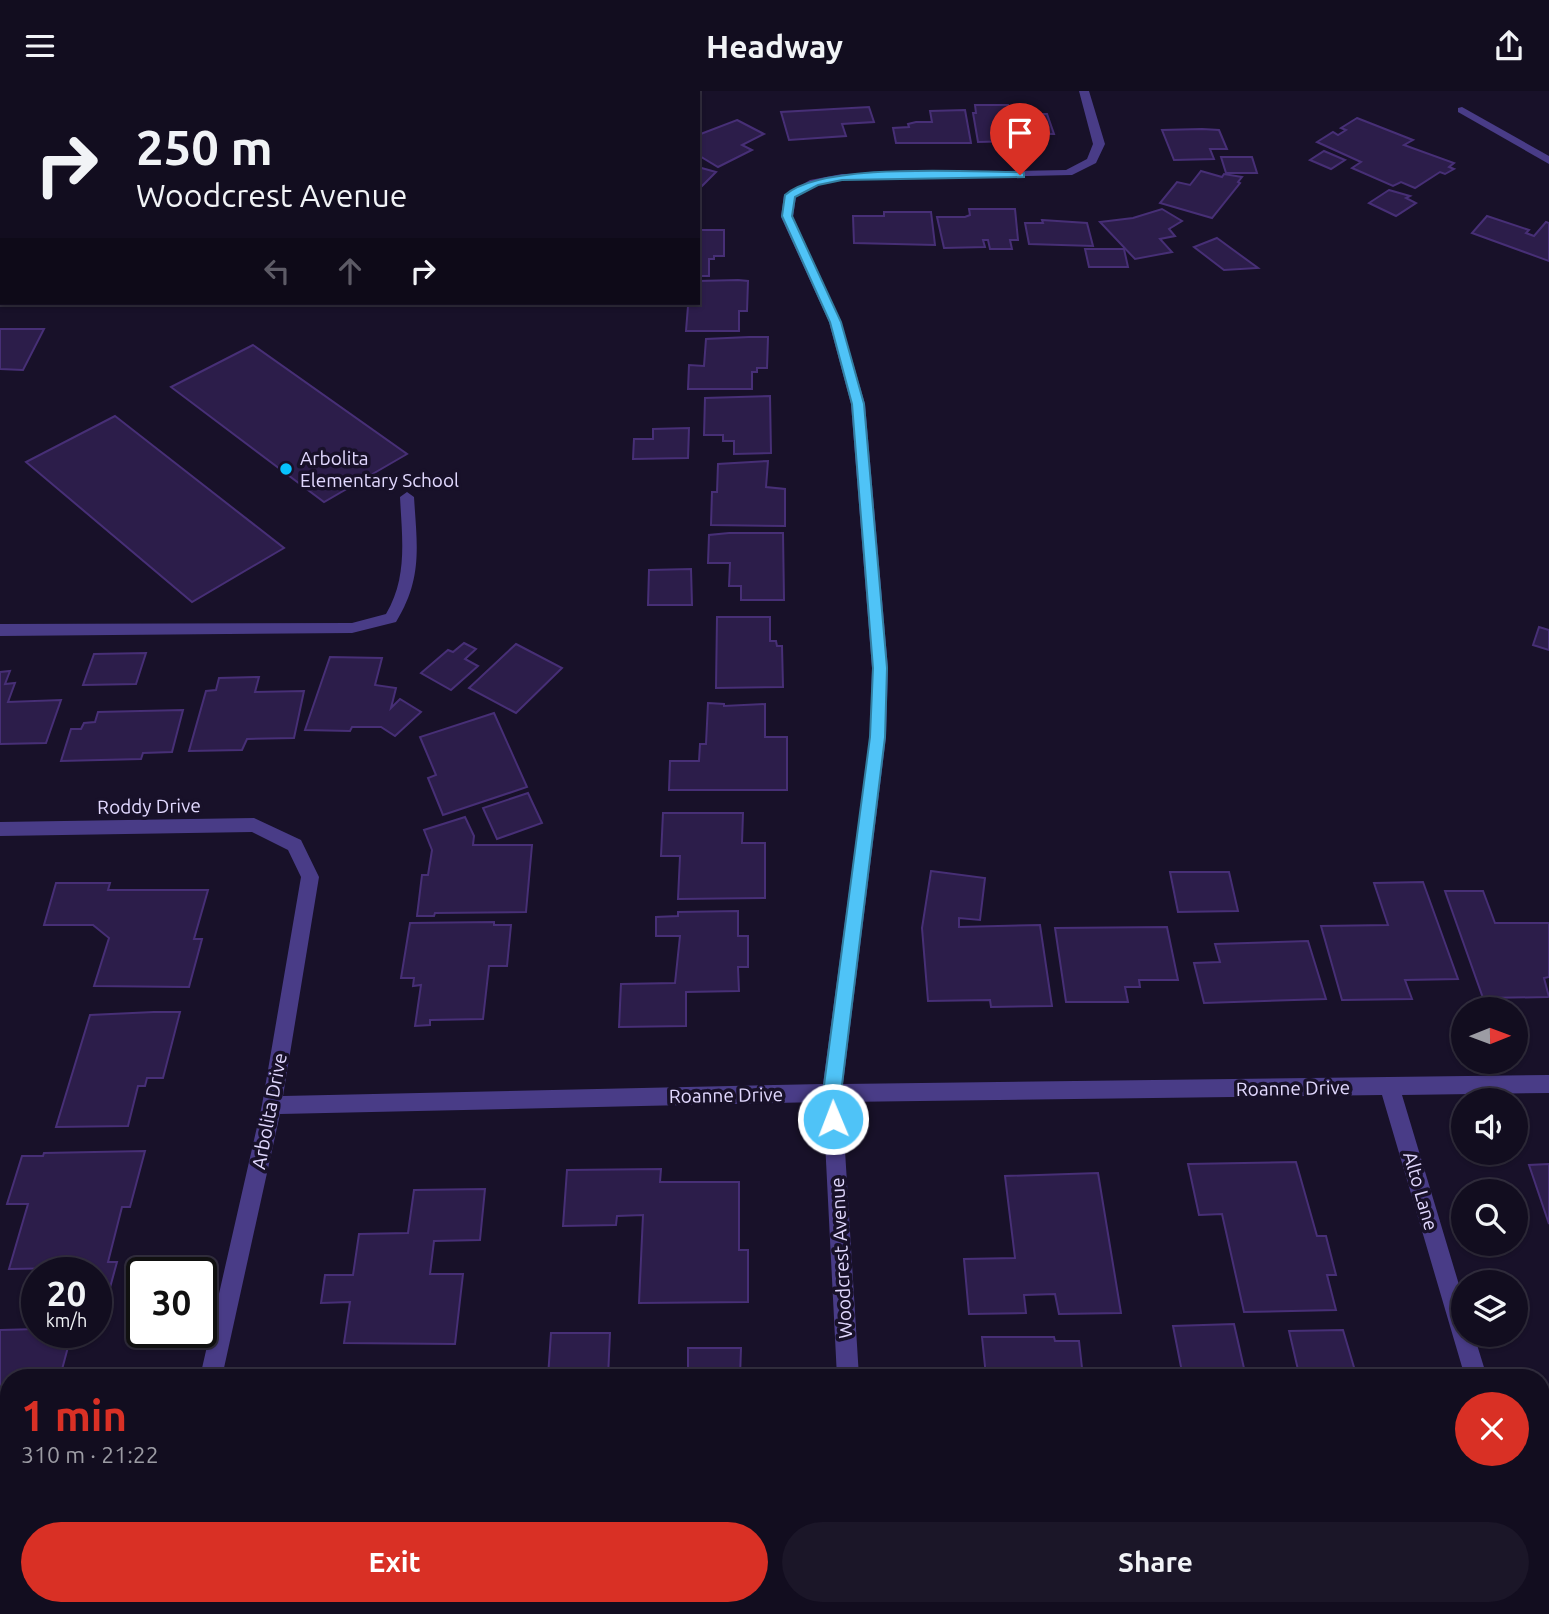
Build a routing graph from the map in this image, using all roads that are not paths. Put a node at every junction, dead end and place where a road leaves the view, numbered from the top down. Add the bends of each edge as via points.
1 (1084, 91) edge
2 (1462, 110) dead end
3 (1549, 161) edge
4 (407, 497) dead end
5 (0, 630) edge
6 (0, 829) edge
7 (295, 845) joint
8 (1549, 1084) edge
9 (1390, 1087) junction
10 (832, 1093) junction
11 (272, 1105) junction
12 (1451, 1294) edge
13 (1467, 1347) edge
14 (213, 1369) edge
15 (848, 1369) edge
16 (1474, 1369) edge

1 - 10 street, Woodcrest Avenue via 1099,144 1092,161 1068,173 842,177 814,182 790,195 787,216 835,322 858,404 880,668 878,737
2 - 3 street
4 - 5 street via 411,574 404,600 391,618 352,628
6 - 7 street, Roddy Drive via 254,825
7 - 11 street, Arbolita Drive via 310,877
8 - 9 street, Roanne Drive
9 - 10 street, Roanne Drive
9 - 12 street, Alto Lane
10 - 11 street, Roanne Drive
10 - 15 street, Woodcrest Avenue
11 - 14 street, Arbolita Drive
13 - 16 street, Alto Lane

